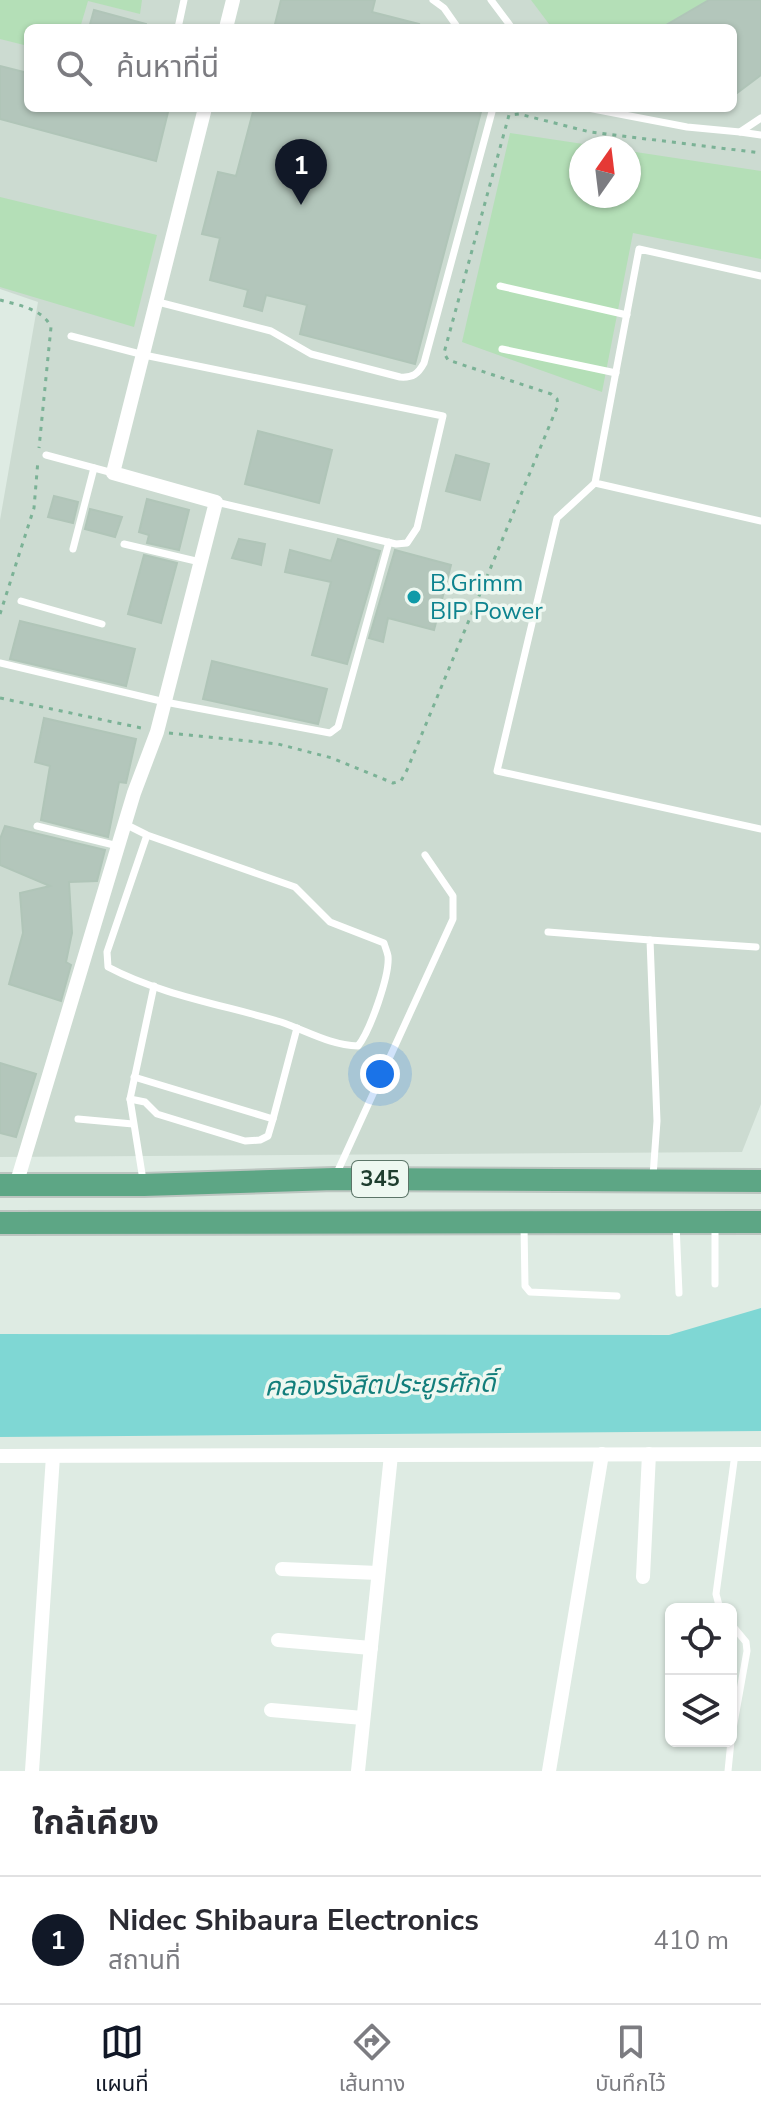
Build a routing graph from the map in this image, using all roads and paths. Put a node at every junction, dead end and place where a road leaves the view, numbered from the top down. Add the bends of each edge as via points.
1 (184, 0) edge
2 (233, 0) edge
3 (433, 0) edge
4 (491, 0) edge
5 (179, 24) edge
6 (227, 24) edge
7 (455, 24) edge
8 (509, 24) edge
9 (204, 112) edge
10 (492, 112) edge
11 (609, 112) edge
12 (761, 118) edge
13 (740, 132) junction
14 (761, 135) edge
15 (761, 276) edge
16 (500, 286) dead end
17 (0, 300) edge
18 (158, 302) junction
19 (627, 315) junction
20 (71, 336) dead end
21 (502, 349) dead end
22 (144, 355) junction
23 (616, 373) junction
24 (46, 455) dead end
25 (94, 468) junction
26 (113, 473) junction
27 (595, 483) junction
28 (216, 502) junction
29 (761, 521) edge
30 (389, 542) junction
31 (124, 544) dead end
32 (73, 549) dead end
33 (201, 562) junction
34 (21, 601) dead end
35 (0, 614) edge
36 (102, 624) dead end
37 (0, 663) edge
38 (165, 702) junction
39 (125, 824) junction
40 (37, 826) dead end
41 (761, 829) edge
42 (147, 835) junction
43 (120, 846) junction
44 (425, 855) dead end
45 (548, 932) dead end
46 (650, 940) junction
47 (756, 947) dead end
48 (154, 986) junction
49 (297, 1028) junction
50 (134, 1077) junction
51 (130, 1099) junction
52 (78, 1119) dead end
53 (273, 1119) junction
54 (133, 1124) junction
55 (334, 1179) junction
56 (761, 1181) edge
57 (652, 1182) junction
58 (8, 1185) edge
59 (144, 1185) junction
60 (524, 1222) junction
61 (676, 1222) junction
62 (715, 1222) junction
63 (761, 1222) edge
64 (0, 1223) edge
65 (715, 1284) dead end
66 (679, 1293) dead end
67 (617, 1296) dead end
68 (602, 1454) junction
69 (649, 1454) junction
70 (735, 1454) junction
71 (761, 1454) edge
72 (391, 1455) junction
73 (0, 1456) edge
74 (53, 1456) junction
75 (282, 1569) dead end
76 (378, 1573) junction
77 (643, 1577) dead end
78 (718, 1603) edge
79 (737, 1631) edge
80 (278, 1640) dead end
81 (371, 1648) junction
82 (737, 1707) edge
83 (271, 1710) dead end
84 (363, 1718) junction
85 (730, 1747) edge
86 (32, 1771) edge
87 (358, 1771) edge
88 (549, 1771) edge
89 (728, 1771) edge

1 - 5 lane
2 - 6 street
3 - 7 lane
4 - 8 lane
9 - 18 street
10 - 18 lane via 424,363 411,378 311,354 271,331
11 - 13 lane
12 - 13 lane
13 - 14 lane
15 - 19 lane via 639,249
16 - 19 lane
17 - 35 path via 29,308 51,327 34,508
18 - 22 street
19 - 23 lane
20 - 22 lane
21 - 23 lane
22 - 26 street
22 - 30 lane via 443,416 417,528 407,543
23 - 27 lane
24 - 25 lane
25 - 26 lane
25 - 32 lane
26 - 28 street
27 - 29 lane
27 - 41 lane via 557,518 497,771
28 - 30 lane
28 - 33 street
30 - 38 lane via 338,727 330,733
31 - 33 lane
33 - 38 street
34 - 36 lane
37 - 38 lane
38 - 39 street
39 - 42 lane
39 - 43 street
40 - 43 lane
42 - 48 lane via 107,952 108,967
42 - 49 lane via 295,887 330,922 384,943 385,974 358,1046 339,1046
43 - 58 street
44 - 55 lane via 453,896 453,919
45 - 46 lane
46 - 47 lane
46 - 57 lane via 657,1121
48 - 49 lane
48 - 50 lane
49 - 53 lane
50 - 51 lane
50 - 53 lane
51 - 53 lane via 145,1102 157,1114 245,1141 268,1136
51 - 54 lane
52 - 54 lane
54 - 59 lane
55 - 57 main road, 345
55 - 59 main road, 345
56 - 57 main road, 345
58 - 59 main road, 345
60 - 61 main road, 345
60 - 64 main road, 345
60 - 67 lane via 525,1286 530,1292
61 - 62 main road, 345
61 - 66 lane
62 - 63 main road, 345
62 - 65 lane
68 - 69 street
68 - 72 street
68 - 88 street
69 - 70 street
69 - 77 street
70 - 71 street
70 - 78 lane
72 - 74 street
72 - 76 street
73 - 74 street
74 - 86 street
75 - 76 street
76 - 81 street
79 - 82 lane via 747,1651
80 - 81 street
81 - 84 street
83 - 84 street
84 - 87 street
85 - 89 lane

